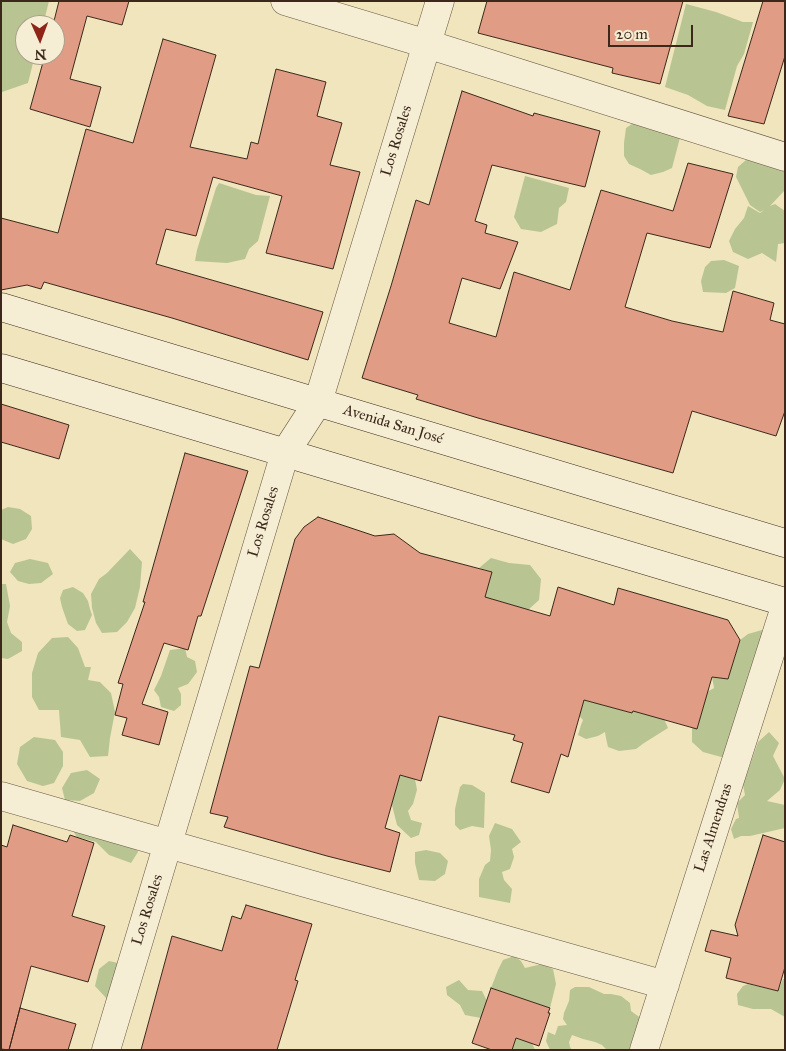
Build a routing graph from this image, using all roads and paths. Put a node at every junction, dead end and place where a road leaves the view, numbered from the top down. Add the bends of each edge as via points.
1 (285, 1) edge
2 (440, 1) edge
3 (427, 44) junction
4 (785, 157) edge
5 (1, 307) edge
6 (1, 368) edge
7 (318, 402) junction
8 (285, 453) junction
9 (785, 544) edge
10 (785, 602) edge
11 (785, 607) edge
12 (1, 796) edge
13 (168, 844) junction
14 (665, 985) junction
15 (106, 1050) edge
16 (644, 1050) edge

1 - 3 street
2 - 3 street, Los Rosales
3 - 4 street
3 - 7 street, Los Rosales
5 - 7 street, Avenida San José
6 - 8 street
7 - 8 street, Los Rosales
7 - 9 street, Avenida San José
8 - 10 street
8 - 13 street, Los Rosales
11 - 14 street, Las Almendras
12 - 13 street
13 - 14 street
13 - 15 street, Los Rosales
14 - 16 street, Las Almendras

